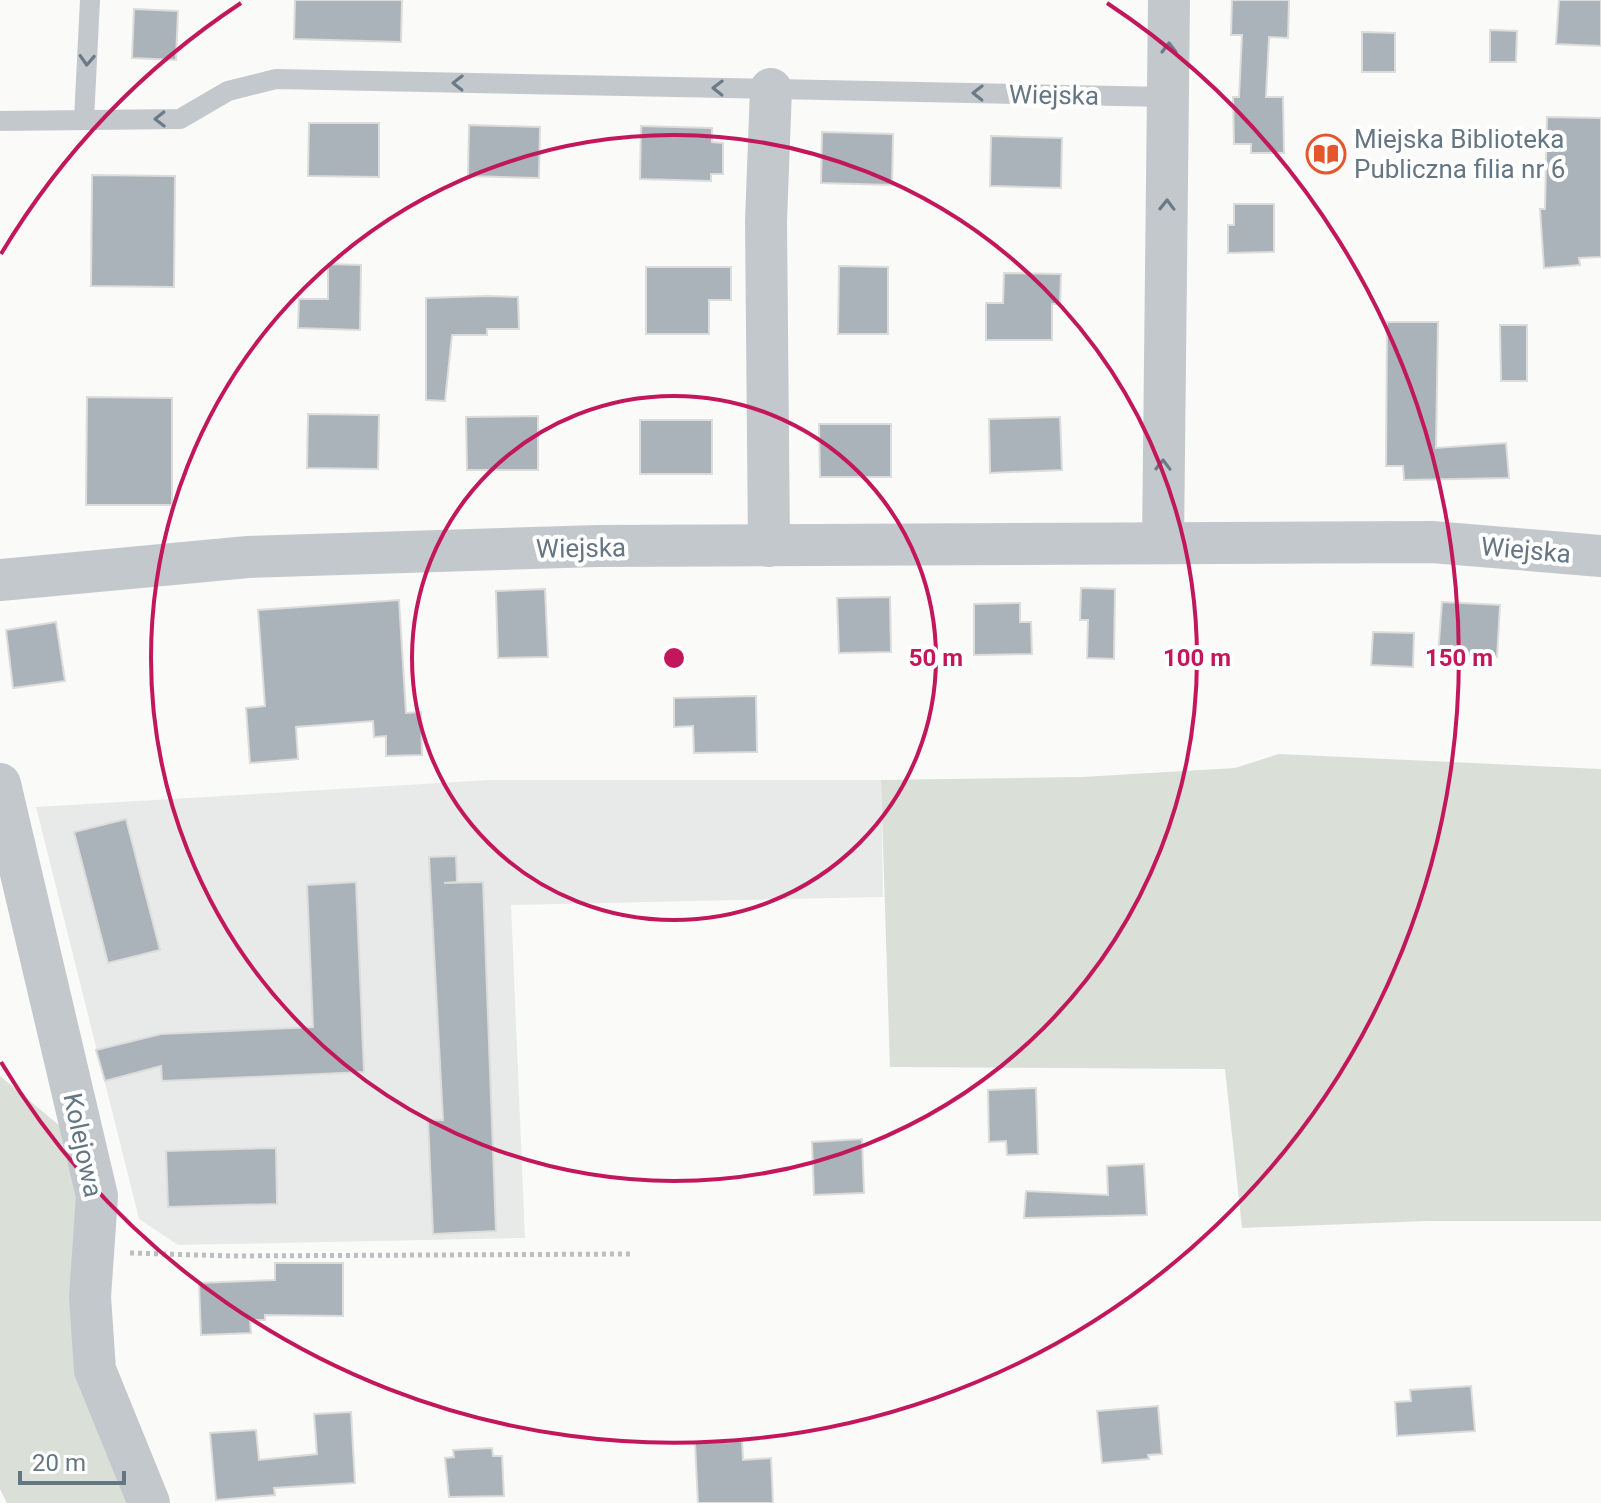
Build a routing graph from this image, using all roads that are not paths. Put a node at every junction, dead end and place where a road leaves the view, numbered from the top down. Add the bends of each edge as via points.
1 (90, 0) edge
2 (1169, 0) edge
3 (771, 89) junction
4 (1168, 97) junction
5 (84, 120) junction
6 (0, 121) edge
7 (1163, 543) junction
8 (769, 546) junction
9 (1601, 556) edge
10 (0, 580) edge
11 (0, 784) edge
12 (149, 1503) edge

1 -> 5 lane
4 -> 2 street
4 -> 3 lane, Wiejska
3 -> 5 lane, Wiejska via 276,79 228,91 180,119
3 - 8 street via 766,221
7 -> 4 street
5 - 6 lane, Wiejska
7 - 8 street, Wiejska
7 - 9 street, Wiejska via 1432,542
8 - 10 street, Wiejska via 248,557
11 - 12 street, Kolejowa via 97,1196 90,1297 95,1370

